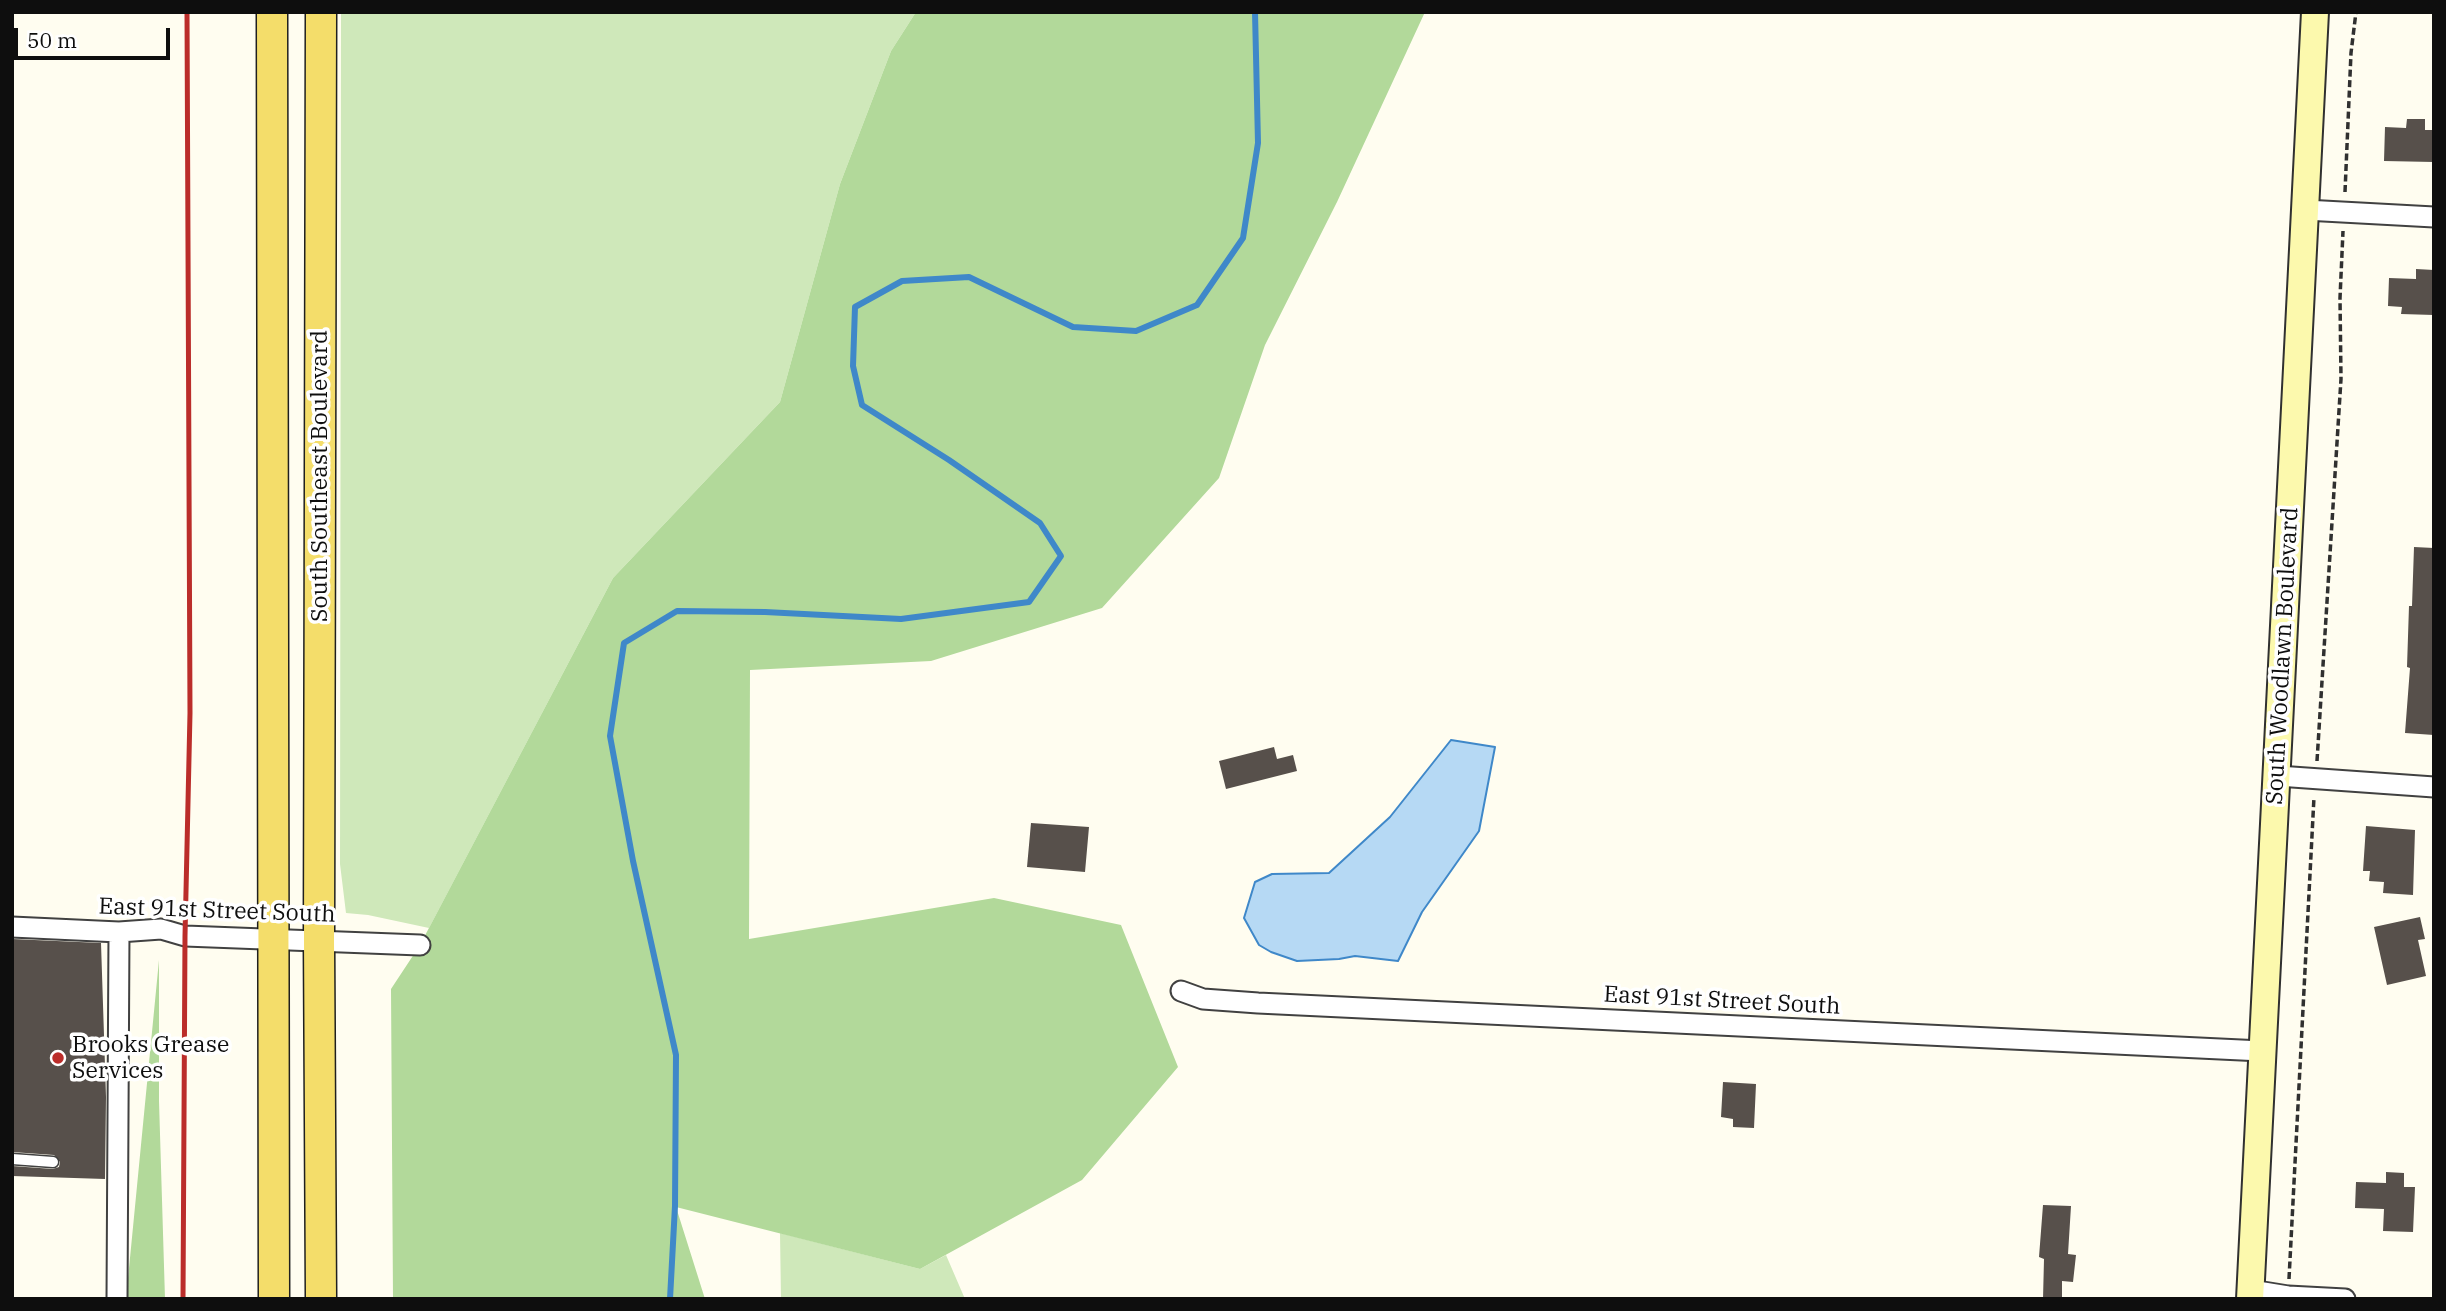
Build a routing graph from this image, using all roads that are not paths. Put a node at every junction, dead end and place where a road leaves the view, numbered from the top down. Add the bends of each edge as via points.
1 (272, 12) edge
2 (321, 12) edge
3 (2315, 12) edge
4 (2305, 209) junction
5 (2434, 217) edge
6 (2277, 776) junction
7 (2434, 787) edge
8 (15, 931) edge
9 (119, 932) junction
10 (272, 938) junction
11 (319, 940) junction
12 (420, 945) dead end
13 (1181, 991) dead end
14 (2262, 1051) junction
15 (12, 1159) edge
16 (53, 1162) dead end
17 (2251, 1294) edge
18 (117, 1299) edge
19 (274, 1299) edge
20 (321, 1299) edge
21 (2345, 1299) edge

1 - 10 main road
2 - 11 main road, South Southeast Boulevard
3 - 4 street, South Woodlawn Boulevard
4 - 5 street
4 - 6 street, South Woodlawn Boulevard
6 - 7 street
6 - 14 street, South Woodlawn Boulevard
8 - 9 street, East 91st Street South
9 - 10 street, East 91st Street South via 161,929 184,936
9 - 18 street
10 - 11 street, East 91st Street South
10 - 19 main road
11 - 12 street, East 91st Street South
11 - 20 main road, South Southeast Boulevard
13 - 14 street, East 91st Street South via 1203,999 1258,1003
14 - 17 street, South Woodlawn Boulevard
15 - 16 lane
17 - 21 street

